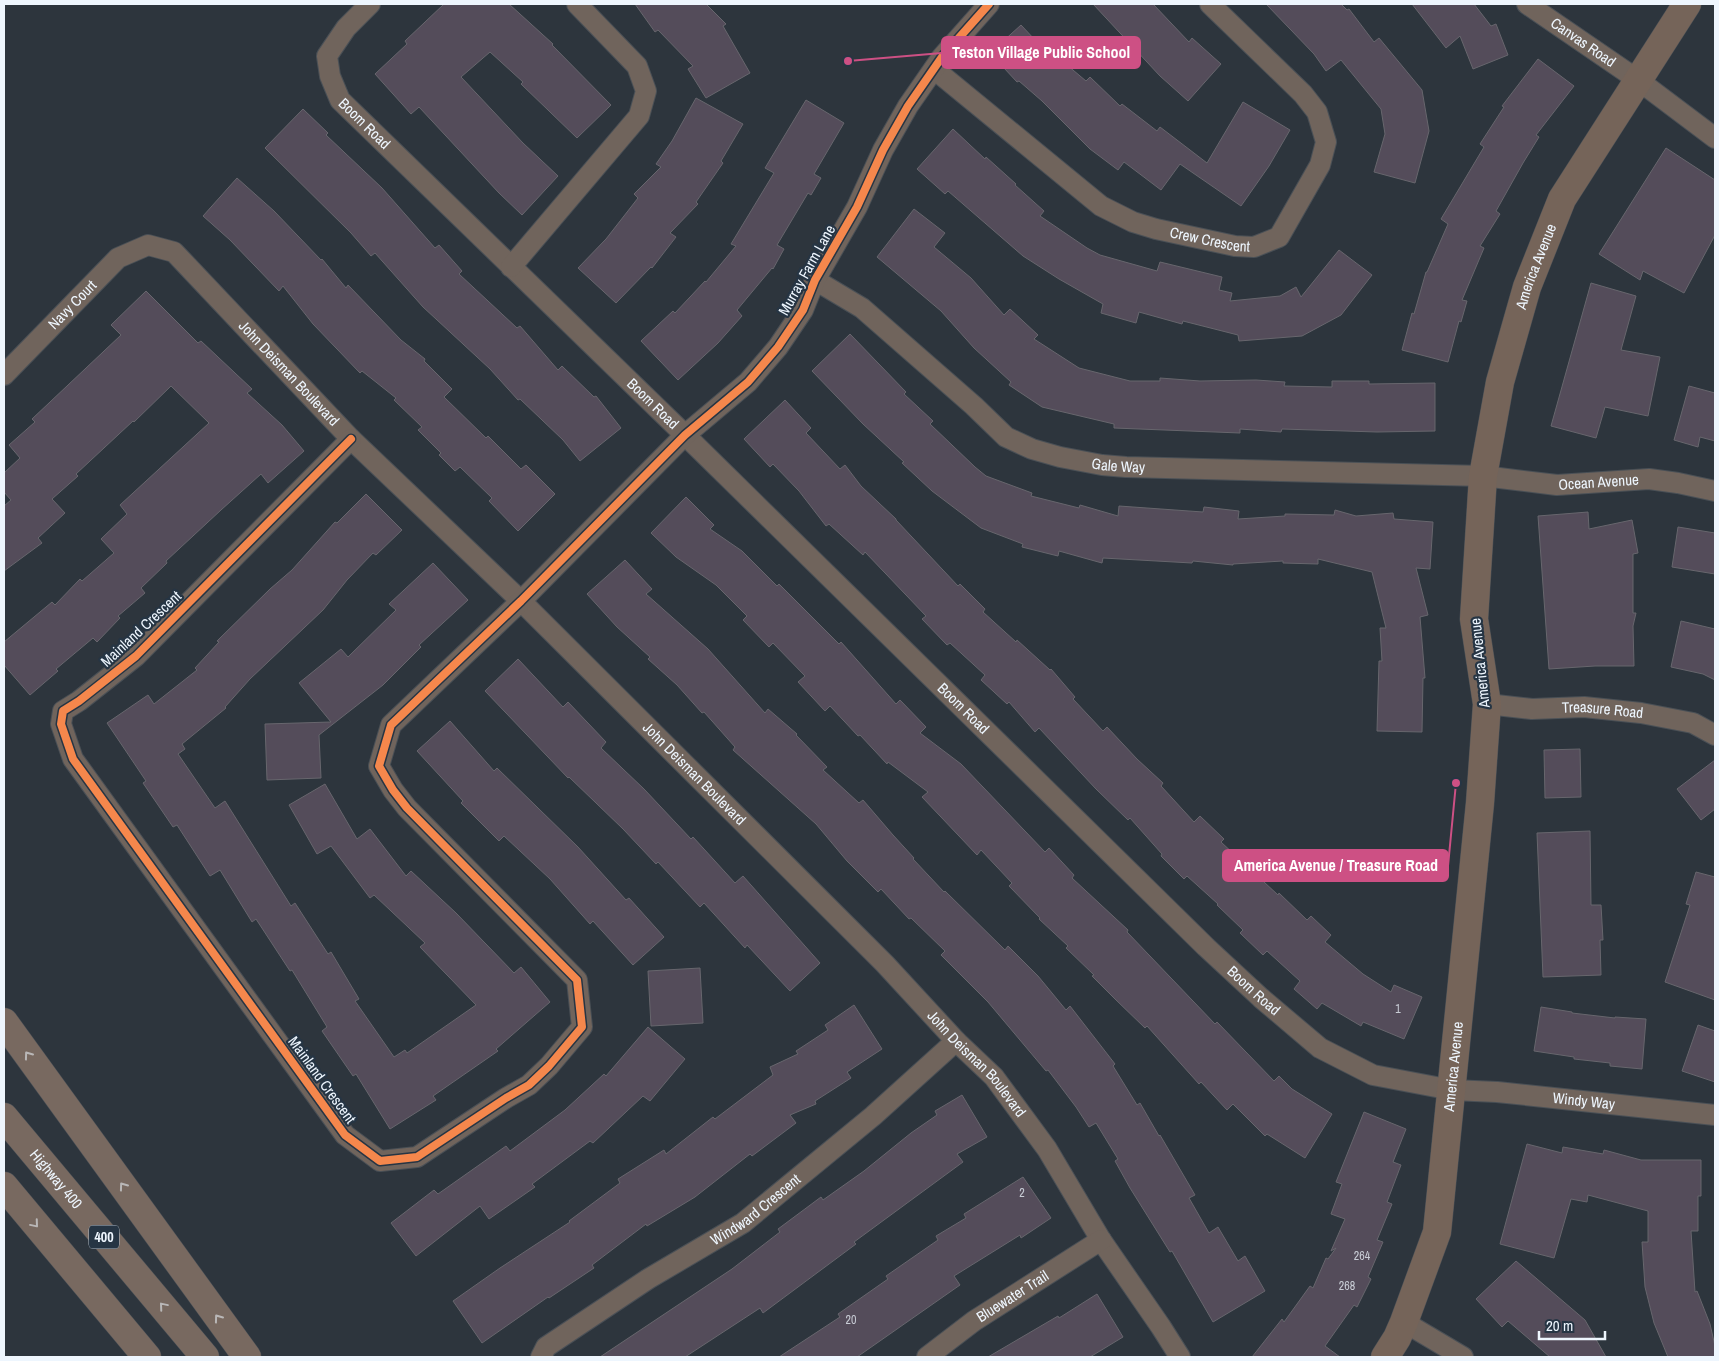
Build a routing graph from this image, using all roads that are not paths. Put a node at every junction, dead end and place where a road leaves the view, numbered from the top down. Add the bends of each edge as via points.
1 (370, 4) edge
2 (577, 4) edge
3 (989, 4) edge
4 (1210, 4) edge
5 (1527, 4) edge
6 (1687, 4) edge
7 (934, 69) junction
8 (1638, 80) junction
9 (1715, 138) edge
10 (148, 245) joint
11 (512, 267) junction
12 (815, 280) junction
13 (4, 375) edge
14 (685, 435) junction
15 (351, 439) junction
16 (1483, 476) junction
17 (1715, 491) edge
18 (521, 601) junction
19 (1487, 704) junction
20 (1715, 735) edge
21 (4, 1022) edge
22 (956, 1041) junction
23 (1452, 1090) junction
24 (1715, 1115) edge
25 (4, 1116) edge
26 (4, 1186) edge
27 (1101, 1240) junction
28 (1404, 1322) junction
29 (148, 1357) edge
30 (205, 1357) edge
31 (247, 1357) edge
32 (542, 1357) edge
33 (927, 1357) edge
34 (1180, 1357) edge
35 (1384, 1357) edge
36 (1463, 1357) edge

1 - 11 street, Boom Road via 346,28 328,56 330,76 340,100
2 - 11 street via 637,66 646,91 639,116
3 - 7 street, Murray Farm Lane
4 - 7 street, Crew Crescent via 1303,94 1317,112 1326,142 1320,165 1279,237 1254,247 1156,229 1101,206
5 - 8 street, Canvas Road
6 - 8 street, America Avenue
7 - 12 street, Murray Farm Lane via 883,150 857,207
8 - 9 street, Canvas Road
8 - 16 street, America Avenue via 1562,199 1528,287 1500,382
10 - 13 street, Navy Court via 118,258
10 - 15 street, John Deisman Boulevard via 174,252
11 - 14 street, Boom Road
12 - 14 street, Murray Farm Lane via 803,310 778,347 748,382
12 - 16 street, Gale Way via 862,308 1006,437 1041,452 1102,465
14 - 18 street, Murray Farm Lane
14 - 23 street, Boom Road via 1206,946 1291,1024 1320,1048 1373,1075
15 - 18 street, John Deisman Boulevard
15 - 18 street, Mainland Crescent via 136,656 63,711 62,724 74,759 345,1135 380,1161 417,1157 529,1084 582,1027 577,980 407,808 379,766 390,725
16 - 17 street, Ocean Avenue via 1557,485 1649,479
16 - 19 street, America Avenue via 1474,619
18 - 22 street, John Deisman Boulevard via 885,964
19 - 20 street, Treasure Road via 1532,709 1584,707 1641,713 1693,723
19 - 23 street, America Avenue
31 -> 21 highway
22 - 27 street, John Deisman Boulevard via 994,1077 1047,1149
22 - 32 street, Windward Crescent via 874,1116 743,1223 624,1294 546,1347
23 - 24 street, Windy Way
23 - 28 street, America Avenue via 1437,1232
30 -> 25 highway, Highway 400 / 400
26 -> 29 highway
27 - 33 street, Bluewater Trail via 974,1321
27 - 34 street, John Deisman Boulevard
28 - 35 street, America Avenue via 1398,1338
28 - 36 street

